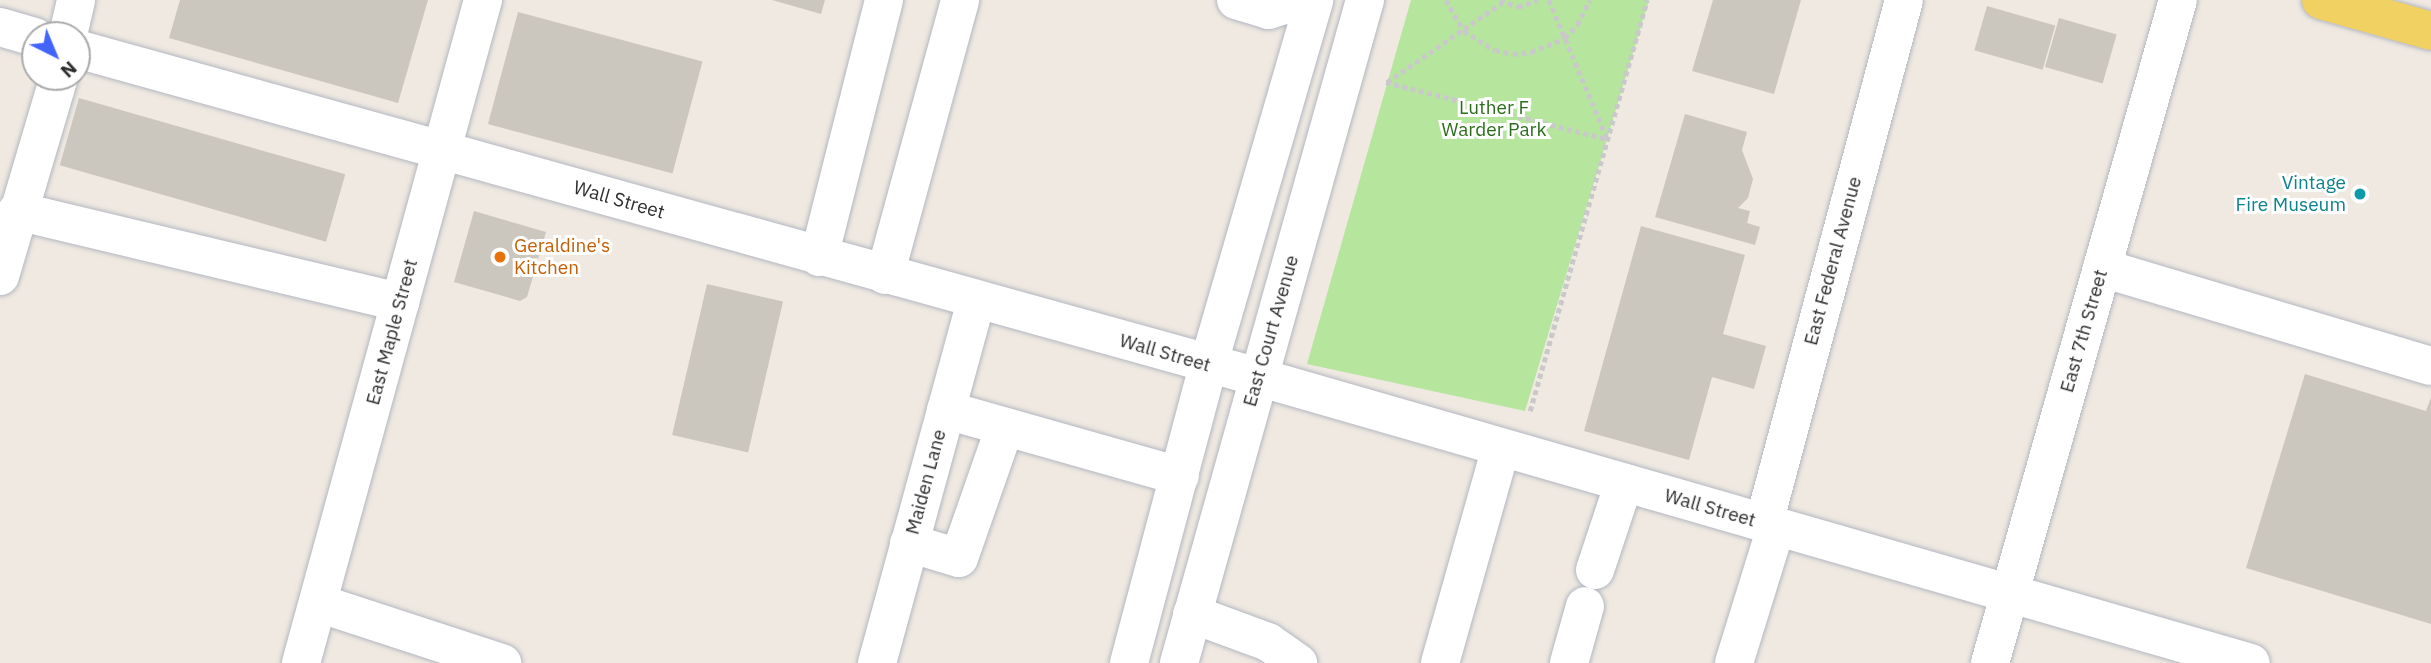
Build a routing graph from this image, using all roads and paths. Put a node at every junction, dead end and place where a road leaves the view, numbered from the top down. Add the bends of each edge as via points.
1 (76, 0) edge
2 (483, 0) edge
3 (884, 0) edge
4 (960, 0) edge
5 (1236, 0) edge
6 (1300, 0) edge
7 (1314, 0) edge
8 (1446, 0) edge
9 (1538, 0) edge
10 (1549, 0) edge
11 (1590, 0) edge
12 (1647, 0) edge
13 (1904, 0) edge
14 (2178, 0) edge
15 (2321, 0) edge
16 (1502, 1) edge
17 (1353, 3) edge
18 (71, 21) edge
19 (0, 27) edge
20 (1464, 31) junction
21 (2431, 31) edge
22 (21, 33) edge
23 (1565, 38) junction
24 (91, 52) edge
25 (55, 91) edge
26 (1607, 139) junction
27 (443, 151) junction
28 (17, 211) junction
29 (819, 257) junction
30 (2102, 268) junction
31 (886, 275) junction
32 (0, 276) edge
33 (976, 301) junction
34 (400, 302) junction
35 (1208, 366) junction
36 (2431, 366) edge
37 (1258, 377) junction
38 (946, 410) junction
39 (1530, 411) dead end
40 (1005, 427) junction
41 (1501, 447) junction
42 (1180, 476) junction
43 (1624, 483) junction
44 (1770, 525) junction
45 (909, 544) junction
46 (2009, 594) junction
47 (318, 603) junction
48 (1192, 614) junction
49 (301, 663) edge
50 (502, 663) edge
51 (877, 663) edge
52 (1129, 663) edge
53 (1179, 663) edge
54 (1298, 663) edge
55 (1440, 663) edge
56 (1569, 663) edge
57 (1734, 663) edge
58 (1990, 663) edge
59 (2251, 663) edge

1 - 18 street
2 - 27 street, East Maple Street
3 - 29 street
4 - 31 street
5 - 6 street via 1268,10
7 - 35 street
8 - 20 path
9 - 16 path via 1518,7
10 - 23 path
11 - 23 path
12 - 26 path
13 - 44 street, East Federal Avenue
14 - 30 street, East 7th Street
15 - 21 main road
16 - 20 path
17 - 37 street, East Court Avenue
19 - 22 street
20 - 23 path via 1486,47 1513,54 1549,47
20 - 26 path via 1386,82
23 - 26 path
24 - 27 street, Wall Street
25 - 28 street
26 - 39 path
27 - 29 street, Wall Street
27 - 34 street, East Maple Street
28 - 32 street
28 - 34 street
29 - 31 street, Wall Street
30 - 36 street
30 - 46 street, East 7th Street
31 - 33 street, Wall Street
33 - 35 street, Wall Street
33 - 38 street, Maiden Lane
34 - 47 street, East Maple Street
35 - 37 street, Wall Street
35 - 42 street
37 - 41 street, Wall Street
37 - 48 street, East Court Avenue
38 - 40 street
38 - 45 street, Maiden Lane
40 - 42 street
40 - 45 street via 959,558
41 - 43 street, Wall Street
41 - 55 street
42 - 52 street
43 - 44 street, Wall Street
43 - 56 street
44 - 46 street, Wall Street
44 - 57 street, East Federal Avenue
45 - 51 street, Maiden Lane
46 - 58 street, East 7th Street
46 - 59 street, Wall Street
47 - 49 street, East Maple Street
47 - 50 street
48 - 53 street, East Court Avenue
48 - 54 street via 1268,642

